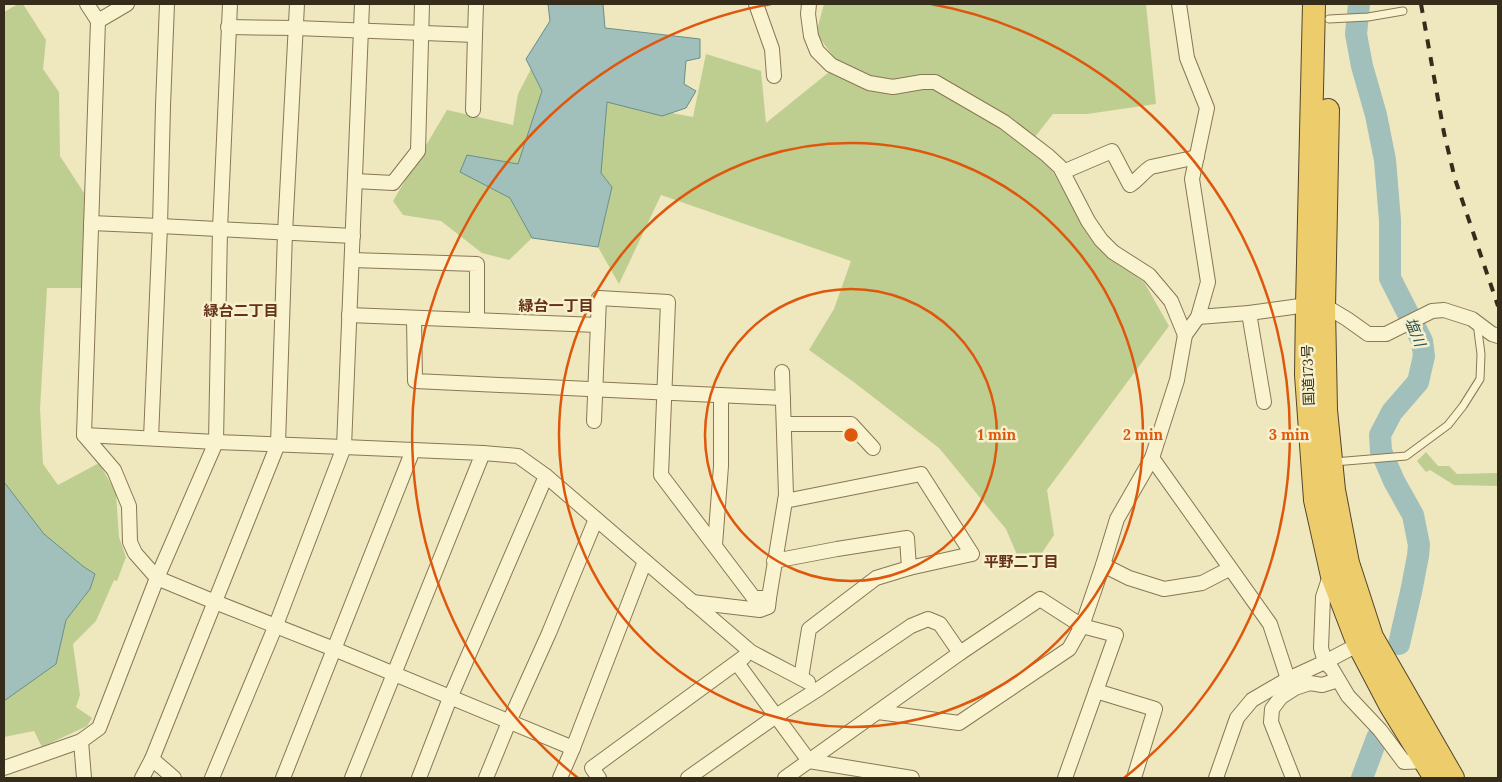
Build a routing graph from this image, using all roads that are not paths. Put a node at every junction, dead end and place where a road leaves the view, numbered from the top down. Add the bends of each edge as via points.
1 (88, 4) edge
2 (127, 4) edge
3 (167, 4) edge
4 (230, 4) edge
5 (297, 4) edge
6 (362, 4) edge
7 (422, 4) edge
8 (476, 4) edge
9 (756, 4) edge
10 (809, 4) edge
11 (1179, 4) edge
12 (1324, 9) edge
13 (1403, 11) dead end
14 (98, 21) junction
15 (228, 27) junction
16 (296, 28) junction
17 (361, 30) junction
18 (421, 33) junction
19 (475, 35) junction
20 (774, 76) dead end
21 (473, 110) dead end
22 (1197, 158) junction
23 (1063, 172) junction
24 (355, 181) junction
25 (91, 223) junction
26 (160, 226) junction
27 (220, 229) junction
28 (285, 233) junction
29 (353, 236) junction
30 (352, 260) junction
31 (1316, 307) junction
32 (1249, 313) junction
33 (349, 315) junction
34 (1198, 317) junction
35 (414, 318) junction
36 (477, 320) junction
37 (1477, 323) junction
38 (598, 325) junction
39 (1185, 336) junction
40 (1497, 338) edge
41 (782, 372) dead end
42 (596, 390) junction
43 (664, 392) junction
44 (722, 395) junction
45 (783, 398) junction
46 (1264, 402) dead end
47 (594, 422) dead end
48 (784, 424) junction
49 (84, 435) junction
50 (151, 438) junction
51 (216, 442) junction
52 (278, 444) junction
53 (344, 447) junction
54 (874, 448) dead end
55 (413, 450) junction
56 (483, 454) junction
57 (1152, 458) junction
58 (1331, 463) junction
59 (546, 476) junction
60 (785, 501) junction
61 (596, 519) junction
62 (715, 545) junction
63 (645, 561) junction
64 (774, 561) junction
65 (1103, 565) junction
66 (909, 568) junction
67 (1230, 568) junction
68 (1340, 570) junction
69 (157, 578) junction
70 (769, 598) junction
71 (215, 602) junction
72 (692, 602) junction
73 (276, 625) junction
74 (1082, 626) junction
75 (1365, 641) junction
76 (334, 649) junction
77 (751, 652) junction
78 (960, 653) junction
79 (737, 662) junction
80 (1325, 662) junction
81 (393, 675) junction
82 (801, 678) junction
83 (1288, 679) junction
84 (1338, 680) junction
85 (820, 688) junction
86 (1096, 691) junction
87 (450, 698) junction
88 (878, 712) junction
89 (776, 716) junction
90 (509, 722) junction
91 (81, 741) junction
92 (573, 748) junction
93 (152, 759) junction
94 (809, 761) junction
95 (4, 768) edge
96 (1439, 770) edge
97 (691, 777) edge
98 (84, 778) edge
99 (142, 778) edge
100 (174, 778) edge
101 (212, 778) edge
102 (283, 778) edge
103 (352, 778) edge
104 (419, 778) edge
105 (486, 778) edge
106 (560, 778) edge
107 (599, 778) edge
108 (785, 778) edge
109 (912, 778) edge
110 (1065, 778) edge
111 (1134, 778) edge
112 (1216, 778) edge
113 (1293, 778) edge

1 - 14 street
2 - 14 street
3 - 26 street
4 - 15 street
5 - 16 street
6 - 17 street
7 - 18 street
8 - 19 street
9 - 20 street via 772,49
10 - 23 street via 810,36 817,51 831,64 869,83 893,87 935,82 1004,122 1047,155
11 - 22 street via 1187,58 1207,108
12 - 13 lane via 1368,17
12 - 31 highway, 国道173号
14 - 25 street
15 - 16 street
15 - 27 street
16 - 17 street
16 - 28 street
17 - 18 street
17 - 24 street
18 - 19 street
18 - 24 street via 418,151 393,183
19 - 21 street
22 - 23 street via 1150,167 1130,185 1112,151
22 - 34 street via 1192,179 1208,282
23 - 39 street via 1101,240 1113,252 1149,275 1171,301
24 - 29 street
25 - 26 street
25 - 49 street
26 - 27 street
26 - 50 street
27 - 28 street
27 - 51 street
28 - 29 street
28 - 52 street
29 - 30 street
30 - 33 street
30 - 36 street via 477,264
31 - 32 street
31 - 37 street via 1340,314 1368,334 1386,334 1432,311 1444,310
31 - 58 highway, 国道173号
31 - 68 highway, 国道173号 via 1306,375 1315,500
32 - 34 street
32 - 46 street
33 - 35 street
33 - 53 street
34 - 39 street
35 - 36 street
35 - 42 street via 414,381
36 - 38 street
37 - 40 street
37 - 58 lane via 1480,379 1448,425 1406,456
38 - 42 street
38 - 43 street via 599,298 668,302
39 - 57 street via 1177,380
41 - 45 street
42 - 43 street
42 - 47 street
43 - 44 street
43 - 62 street via 661,475
44 - 45 street
44 - 62 street via 722,466
45 - 48 street
48 - 54 street via 851,424
48 - 60 street
49 - 50 street
49 - 69 street via 114,470 129,506 130,542 135,554
50 - 51 street
51 - 52 street
51 - 69 street
52 - 53 street
52 - 71 street
53 - 55 street
53 - 73 street
55 - 56 street
55 - 76 street
56 - 59 street via 518,456
56 - 81 street
57 - 65 street via 1117,519
57 - 67 street
58 - 68 highway, 国道173号
59 - 61 street
59 - 87 street
60 - 64 street
60 - 66 street via 921,474 972,554
61 - 63 street
61 - 90 street
62 - 70 street via 754,598
63 - 72 street
63 - 92 street
64 - 66 street via 907,538
64 - 70 street
65 - 67 street via 1129,578 1164,589 1202,583
65 - 74 street
66 - 82 street via 876,578 809,629
67 - 83 street via 1270,624
68 - 75 highway, 国道173号
68 - 80 street via 1329,579 1323,597 1321,648
69 - 71 street
69 - 91 street via 99,728
70 - 72 street via 768,607 760,610
71 - 73 street
71 - 93 street
72 - 77 street
73 - 76 street
73 - 101 street
74 - 78 street via 1040,599
74 - 86 street via 1116,635
74 - 88 street via 1069,649 960,723
75 - 80 street
75 - 96 highway, 国道173号 via 1390,705
76 - 81 street
76 - 102 street
77 - 79 street
77 - 82 street
78 - 85 street via 940,624 928,619 911,626
78 - 88 street
79 - 89 street
79 - 107 street via 592,768
80 - 83 street
80 - 84 street
81 - 87 street
81 - 103 street
82 - 85 street
83 - 112 street via 1252,700 1238,718
84 - 96 street via 1404,762
84 - 113 street via 1295,688 1281,696 1272,709 1271,722
85 - 89 street
86 - 110 street
86 - 111 street via 1155,709
87 - 90 street
87 - 104 street
88 - 94 street
89 - 94 street
89 - 97 street
90 - 92 street
90 - 105 street
91 - 95 street
91 - 98 street
92 - 106 street
93 - 99 street
93 - 100 street
94 - 108 street
94 - 109 street

